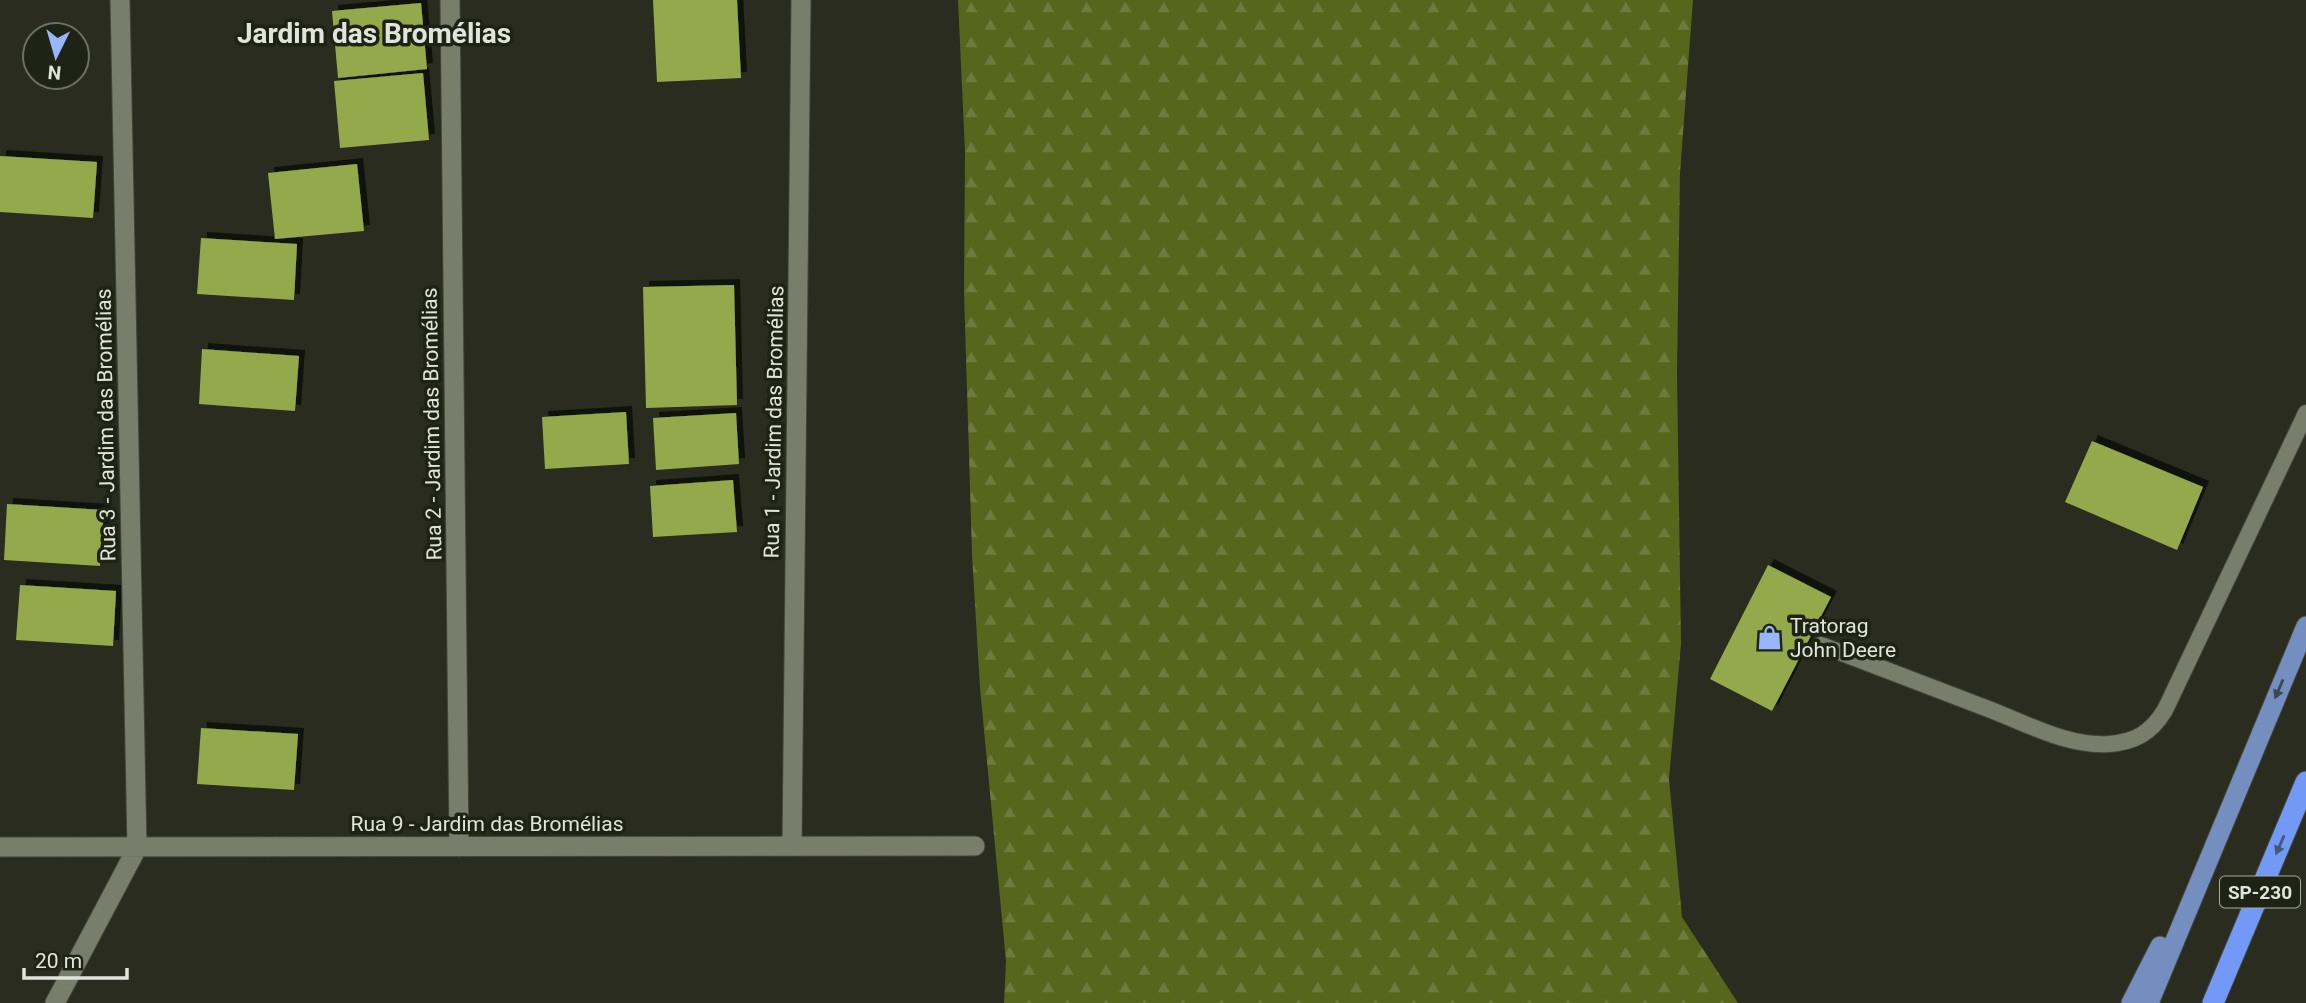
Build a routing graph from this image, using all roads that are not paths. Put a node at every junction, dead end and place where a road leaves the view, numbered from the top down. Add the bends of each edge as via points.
1 (120, 0) edge
2 (450, 0) edge
3 (801, 0) edge
4 (2306, 414) edge
5 (2306, 626) edge
6 (1821, 645) dead end
7 (2306, 782) edge
8 (2227, 814) junction
9 (792, 845) junction
10 (975, 846) dead end
11 (0, 847) edge
12 (459, 847) junction
13 (137, 848) junction
14 (54, 1003) edge
15 (2131, 1003) edge
16 (2149, 1003) edge
17 (2214, 1003) edge

1 - 13 street, Rua 3 - Jardim das Bromélias
2 - 12 street, Rua 2 - Jardim das Bromélias
3 - 9 street, Rua 1 - Jardim das Bromélias
4 - 6 lane via 2165,710 2144,735 2106,744 2060,736
5 -> 8 main road
7 -> 17 highway, SP-230
8 - 15 main road
8 - 16 main road
9 - 10 street, Rua 9 - Jardim das Bromélias
9 - 12 street, Rua 9 - Jardim das Bromélias
11 - 13 street, Rua 9 - Jardim das Bromélias
12 - 13 street, Rua 9 - Jardim das Bromélias
13 - 14 street

